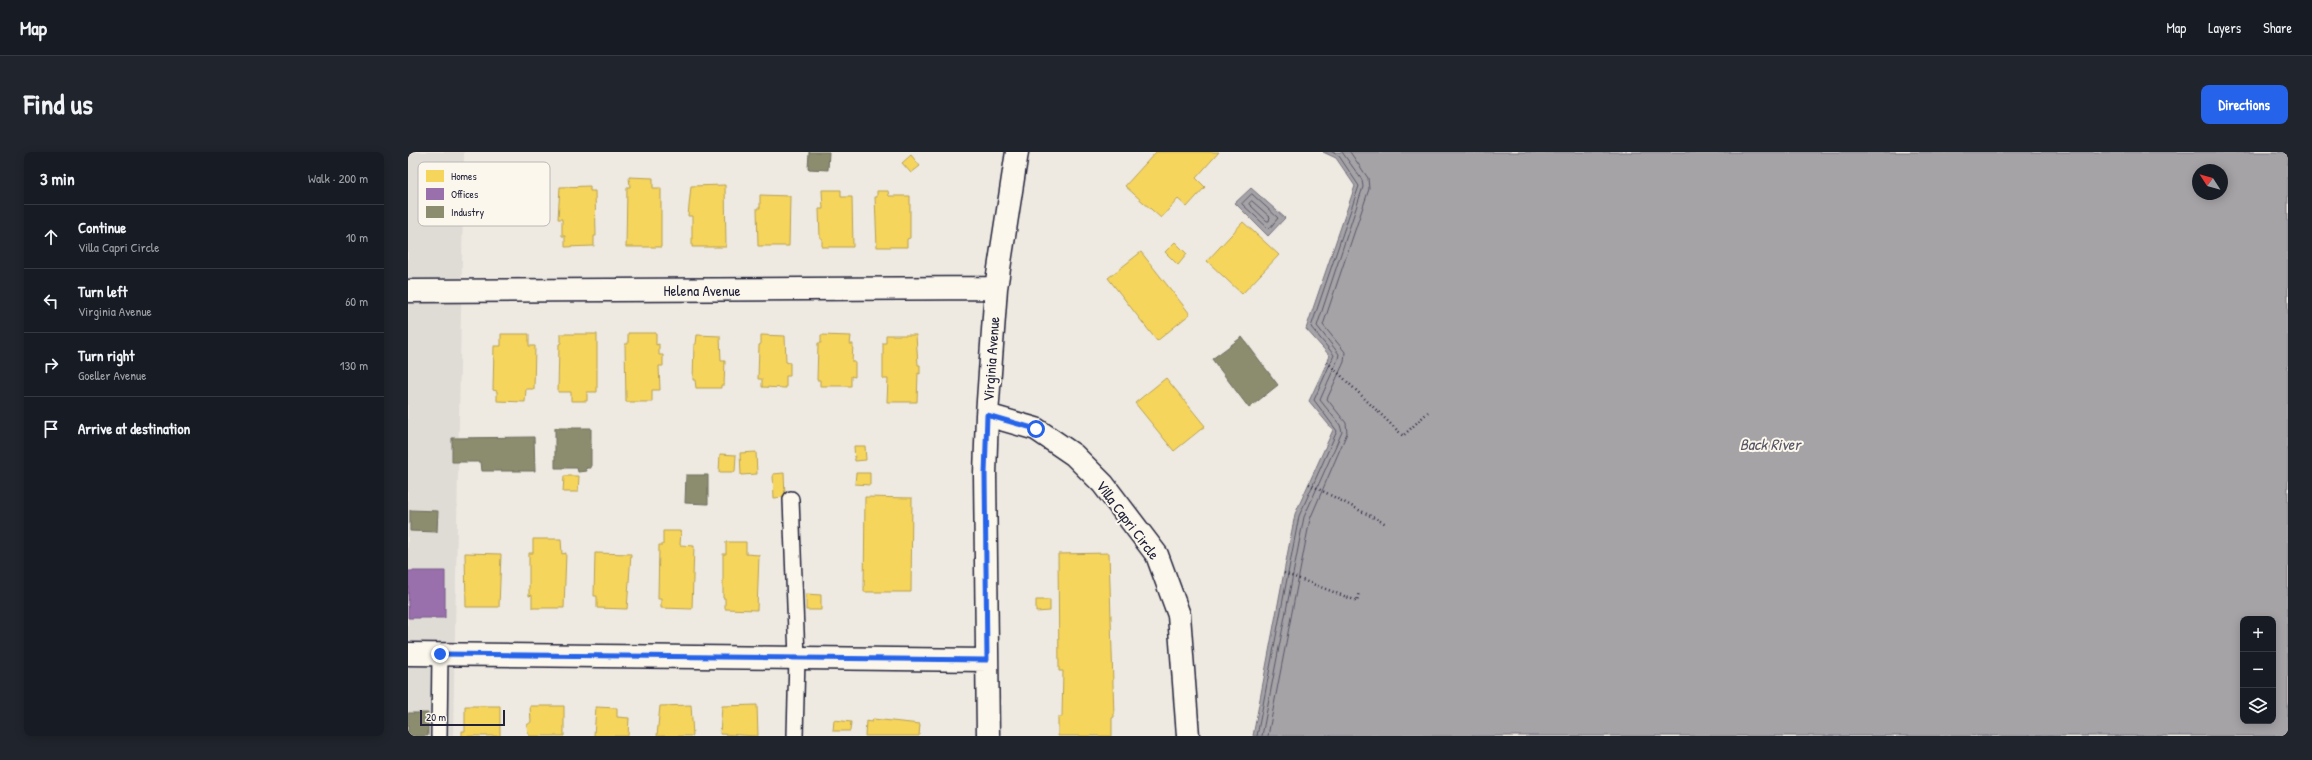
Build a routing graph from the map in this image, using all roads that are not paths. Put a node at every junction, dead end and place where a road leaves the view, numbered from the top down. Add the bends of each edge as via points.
1 (1017, 152) edge
2 (996, 288) junction
3 (408, 291) edge
4 (987, 415) junction
5 (792, 500) dead end
6 (408, 654) edge
7 (440, 654) junction
8 (797, 658) junction
9 (987, 660) junction
10 (440, 736) edge
11 (795, 736) edge
12 (988, 736) edge
13 (1188, 736) edge

1 - 2 street, Virginia Avenue
2 - 3 street, Helena Avenue
2 - 4 street, Virginia Avenue
4 - 9 street, Virginia Avenue
4 - 13 street, Villa Capri Circle via 1036,429 1074,456 1103,484 1157,555 1179,615
5 - 8 lane
6 - 7 street
7 - 8 street
7 - 10 lane
8 - 9 street
8 - 11 lane
9 - 12 street, Virginia Avenue

